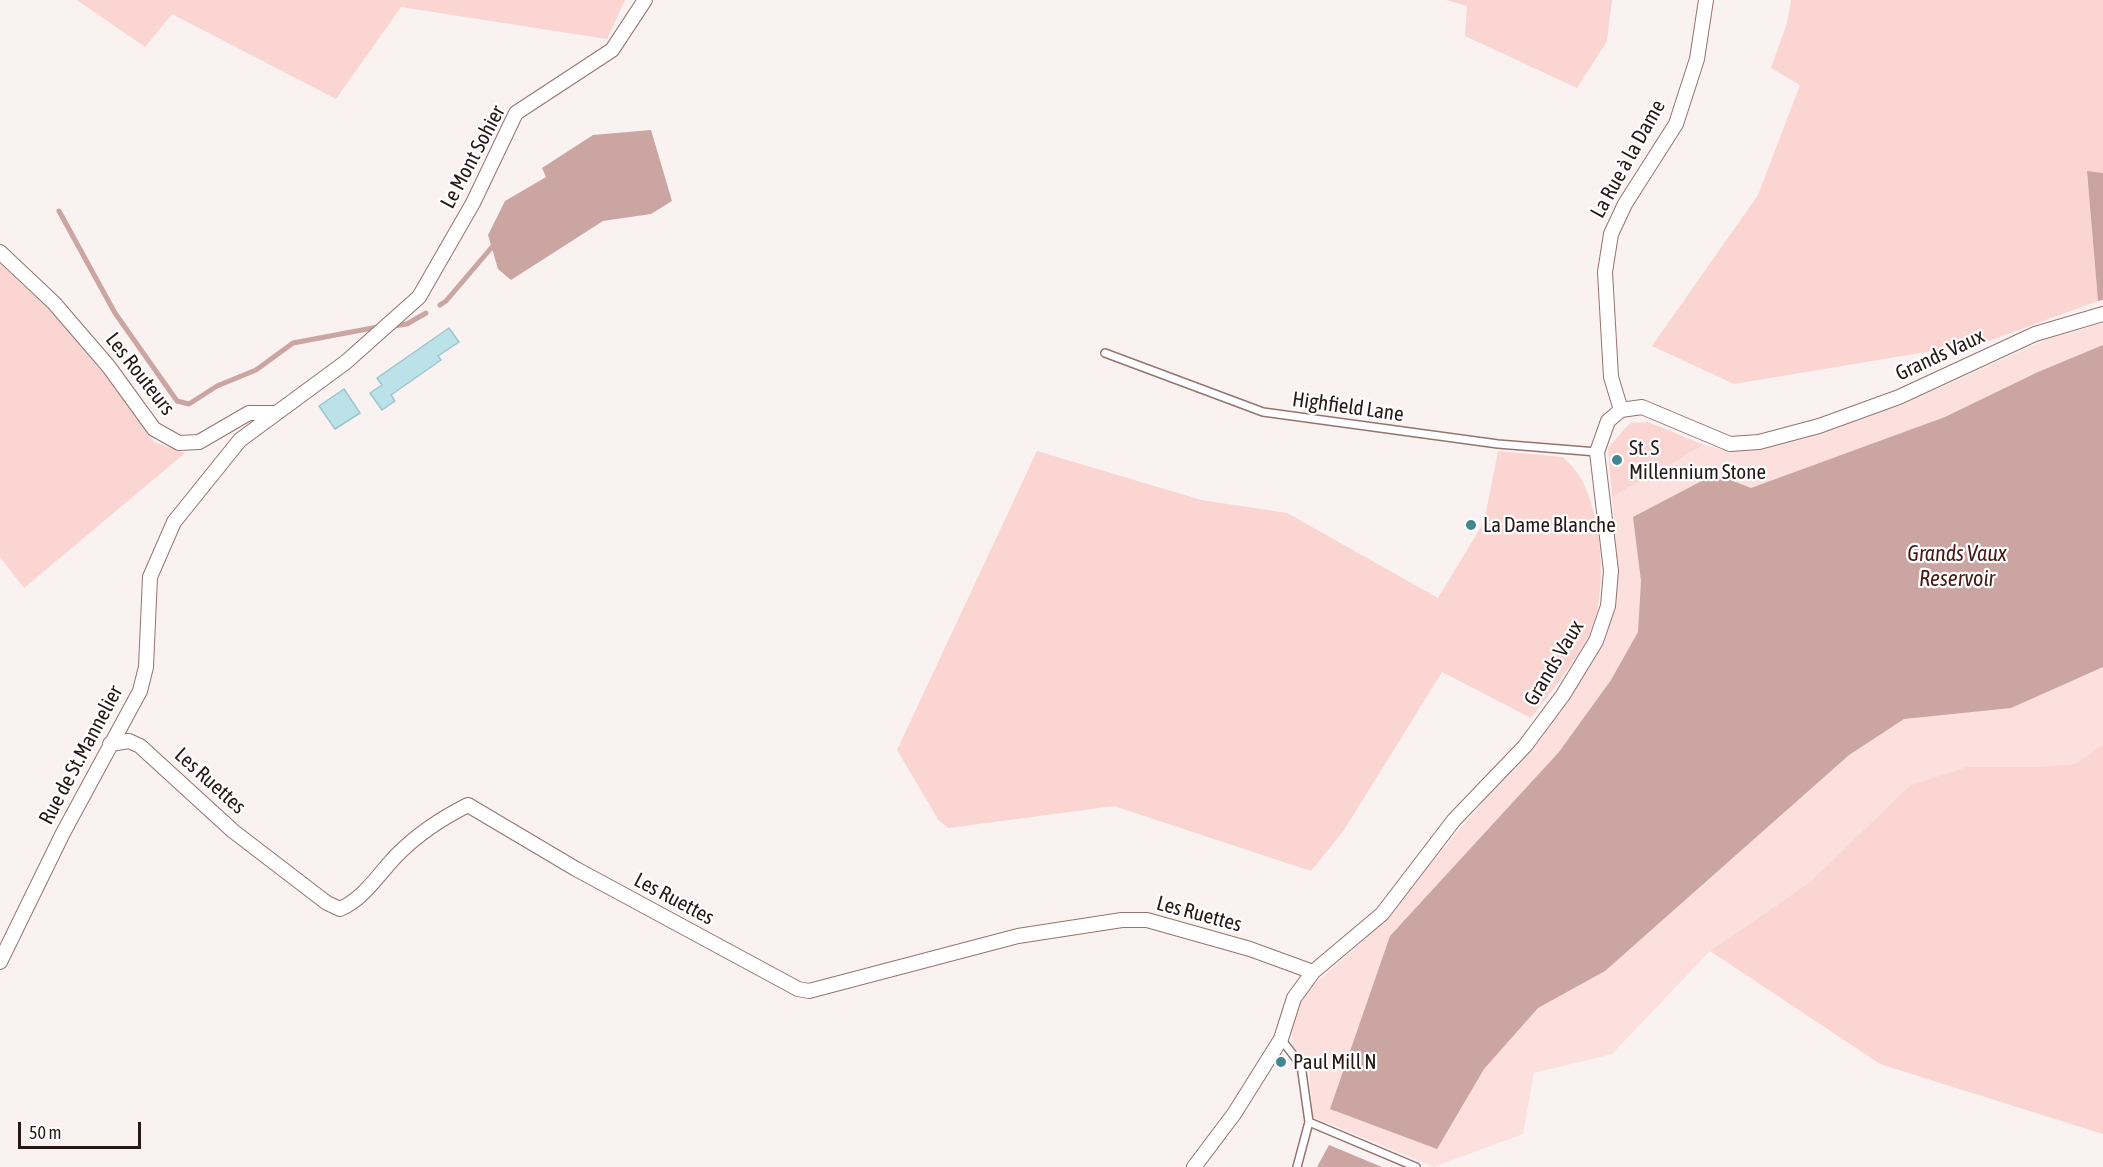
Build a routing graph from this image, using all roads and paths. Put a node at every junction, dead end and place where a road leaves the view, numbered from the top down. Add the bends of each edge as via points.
1 (645, 0) edge
2 (1706, 0) edge
3 (0, 252) edge
4 (2103, 314) edge
5 (384, 330) joint
6 (1105, 353) dead end
7 (1620, 410) junction
8 (273, 413) junction
9 (1597, 452) junction
10 (110, 744) junction
11 (0, 962) edge
12 (1313, 972) junction
13 (1281, 1040) junction
14 (1309, 1122) junction
15 (1194, 1167) edge
16 (1297, 1167) edge
17 (1416, 1167) edge

1 - 5 street, Le Mont Sohier via 612,50 516,113 473,203 419,297
2 - 7 street, La Rue à la Dame via 1697,59 1676,124 1625,204 1611,234 1605,284 1611,377
3 - 8 street, Les Routeurs via 54,303 162,435 179,443 200,442 249,413
4 - 7 street, Grands Vaux via 2035,334 1899,398 1759,442 1730,444 1642,407
5 - 8 street, Rue de St.Mannelier
6 - 9 lane, Highfield Lane via 1263,412 1498,444
7 - 9 street, Grands Vaux via 1608,421
8 - 10 street, Rue de St.Mannelier via 233,447 174,522 150,577 146,667 140,691
9 - 12 street, Grands Vaux via 1611,571 1608,606 1596,641 1525,746 1454,820 1382,914
10 - 11 street, Rue de St.Mannelier
10 - 12 street, Les Ruettes via 129,741 140,746 233,831 340,909 355,903 399,853 468,805 576,869 798,989 809,991 1018,936 1122,920 1147,920 1250,949
12 - 13 street, Grands Vaux via 1294,998
13 - 14 lane via 1301,1065
13 - 15 street, Grands Vaux via 1234,1114
14 - 16 lane
14 - 17 lane

